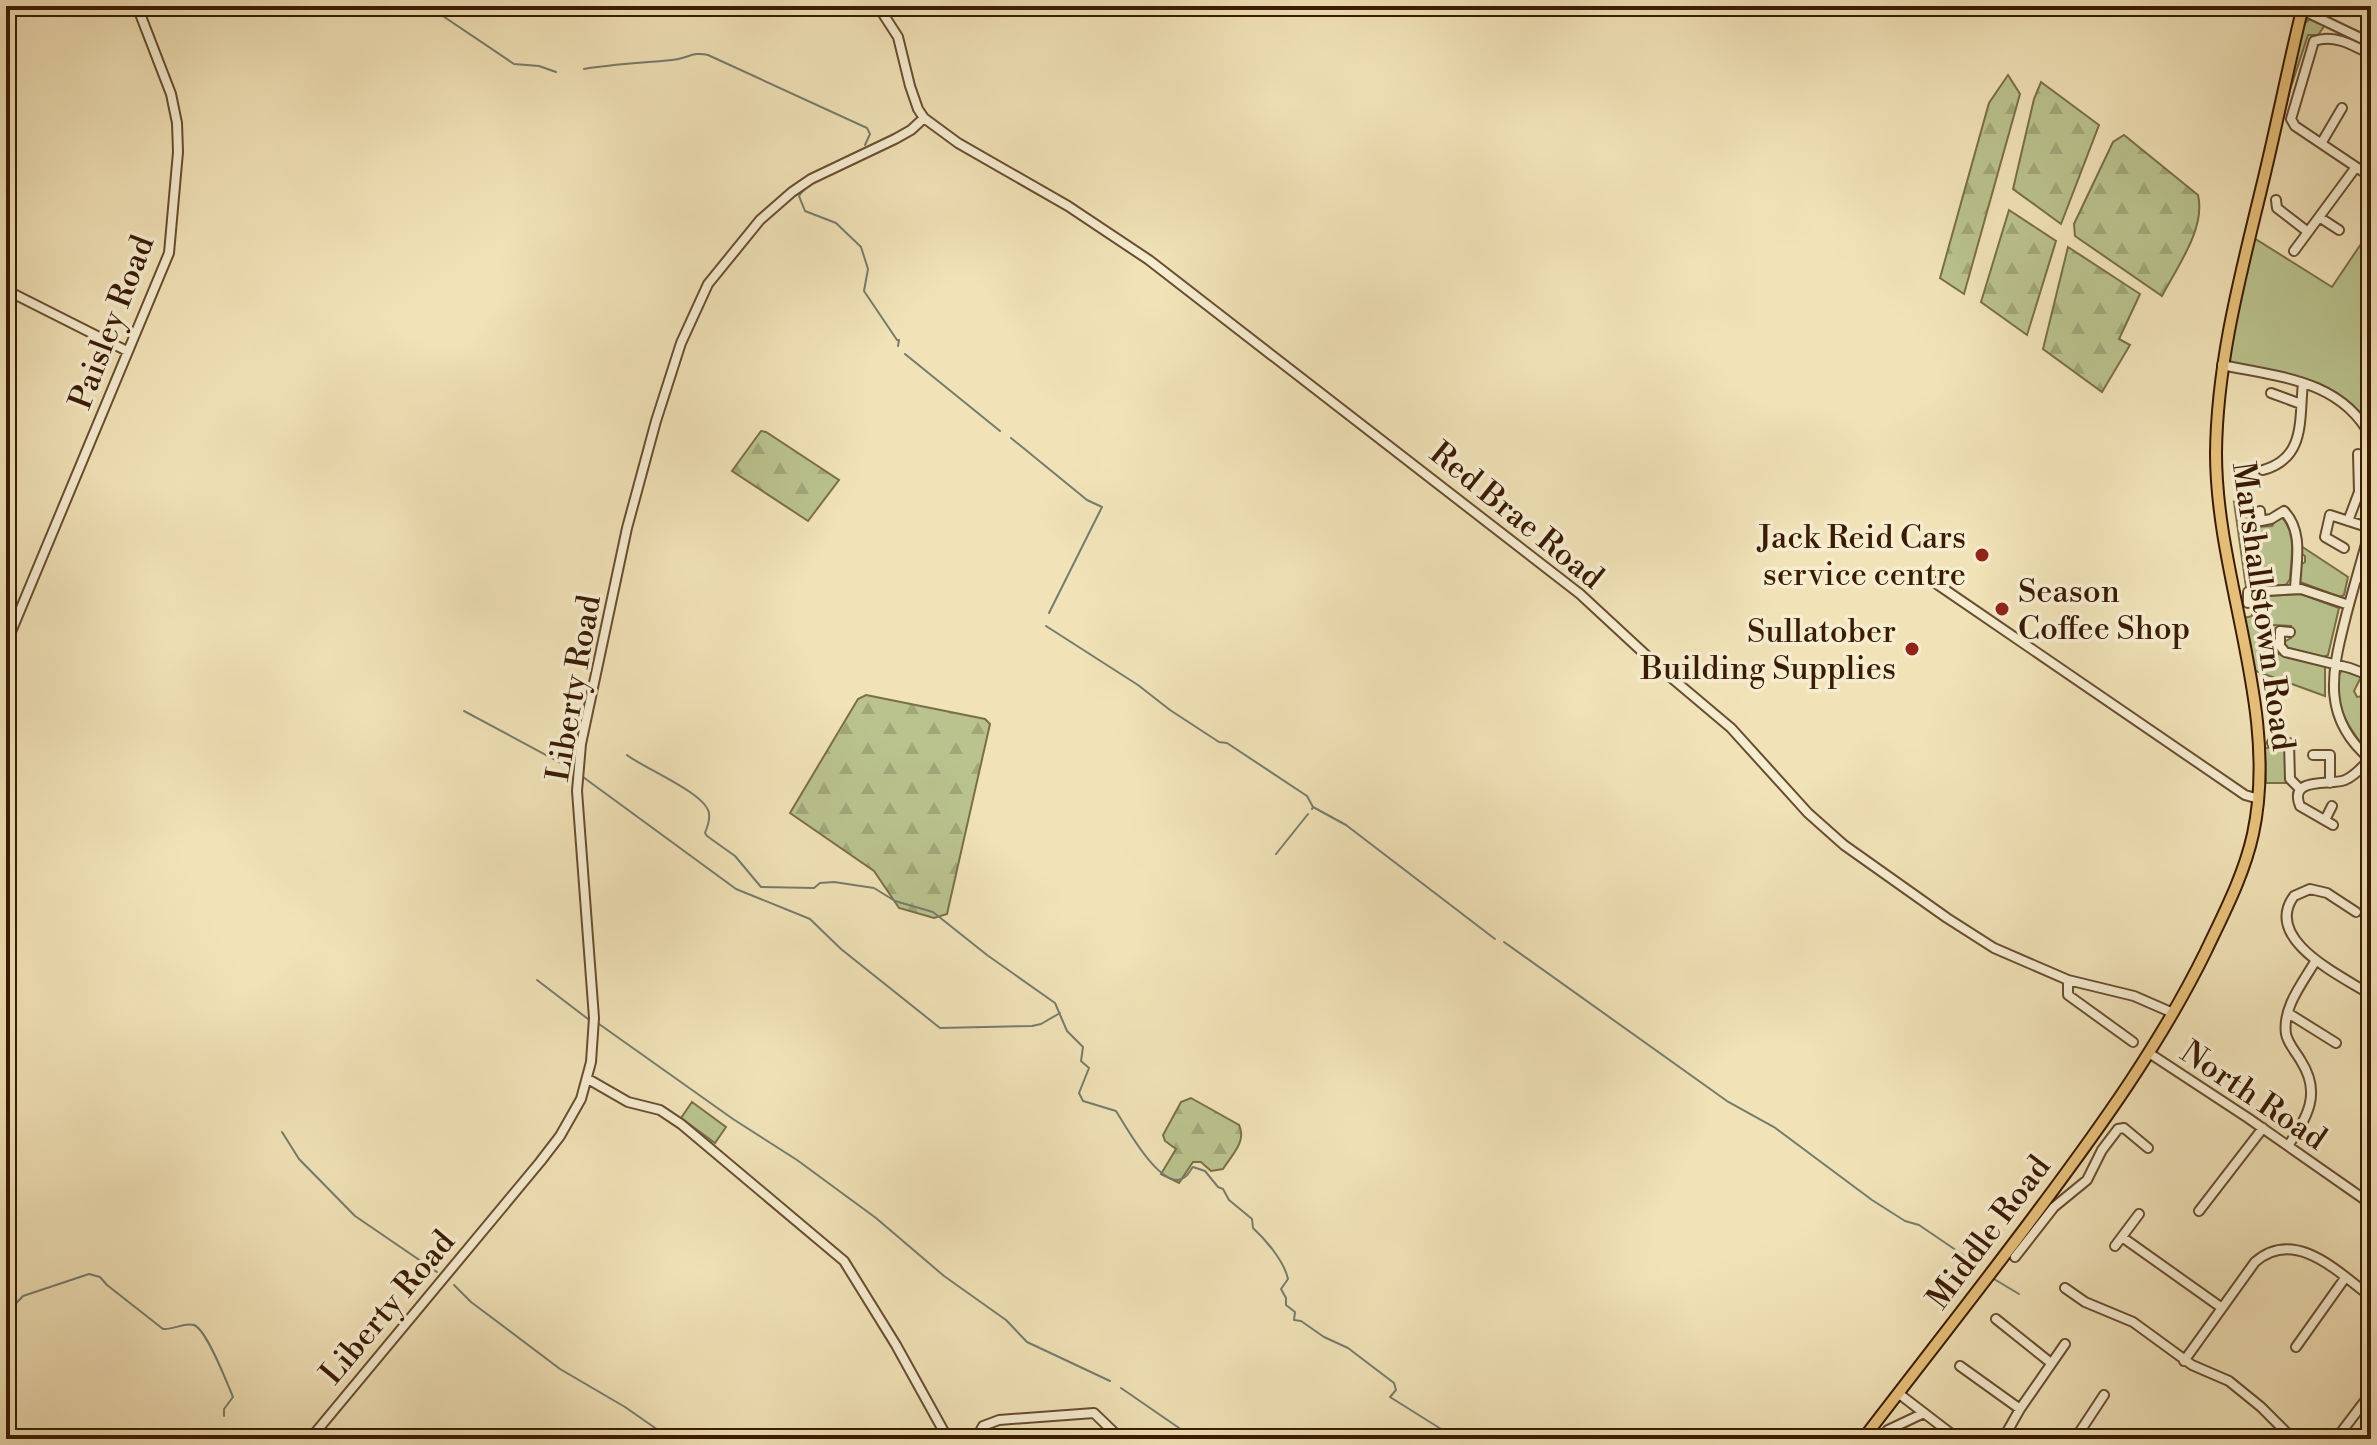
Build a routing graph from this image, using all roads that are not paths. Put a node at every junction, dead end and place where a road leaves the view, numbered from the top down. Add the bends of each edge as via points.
1 (137, 6) edge
2 (878, 6) edge
3 (2302, 8) edge
4 (2371, 43) edge
5 (2368, 53) dead end
6 (2342, 108) dead end
7 (924, 118) junction
8 (2322, 142) junction
9 (2356, 167) junction
10 (2371, 177) edge
11 (2276, 200) dead end
12 (2319, 217) junction
13 (2339, 230) dead end
14 (2308, 232) junction
15 (2294, 251) dead end
16 (6, 290) edge
17 (127, 351) junction
18 (2222, 365) junction
19 (2303, 383) junction
20 (2278, 392) dead end
21 (2301, 404) junction
22 (2368, 426) edge
23 (2371, 437) edge
24 (2358, 454) dead end
25 (2263, 470) dead end
26 (2260, 511) dead end
27 (2348, 521) junction
28 (2371, 526) edge
29 (2344, 548) dead end
30 (2357, 577) junction
31 (1928, 578) dead end
32 (2371, 580) edge
33 (2295, 589) junction
34 (2248, 603) dead end
35 (2349, 605) junction
36 (2290, 632) dead end
37 (6, 644) edge
38 (2334, 664) junction
39 (2371, 676) edge
40 (2272, 743) dead end
41 (2313, 755) dead end
42 (2370, 760) edge
43 (2330, 783) junction
44 (2300, 789) junction
45 (2259, 799) junction
46 (2332, 806) dead end
47 (2356, 912) dead end
48 (2316, 960) junction
49 (2068, 980) junction
50 (2371, 995) edge
51 (2173, 1013) junction
52 (2288, 1013) junction
53 (2133, 1042) dead end
54 (2336, 1043) dead end
55 (2149, 1053) junction
56 (588, 1079) junction
57 (2263, 1128) junction
58 (2288, 1146) junction
59 (2148, 1148) dead end
60 (2070, 1168) junction
61 (2087, 1180) junction
62 (2371, 1204) edge
63 (2199, 1211) dead end
64 (2139, 1214) dead end
65 (2122, 1237) junction
66 (2115, 1246) dead end
67 (2015, 1257) dead end
68 (2345, 1278) junction
69 (2065, 1288) dead end
70 (2371, 1297) edge
71 (2222, 1308) junction
72 (1996, 1319) dead end
73 (2065, 1344) dead end
74 (2296, 1347) dead end
75 (2184, 1361) junction
76 (2051, 1363) junction
77 (1960, 1366) dead end
78 (1898, 1393) junction
79 (2371, 1393) edge
80 (2104, 1395) dead end
81 (2020, 1409) junction
82 (1924, 1413) junction
83 (310, 1439) edge
84 (948, 1439) edge
85 (976, 1439) edge
86 (1121, 1439) edge
87 (1863, 1439) edge
88 (1880, 1439) edge
89 (1958, 1439) edge
90 (2003, 1439) edge
91 (2075, 1439) edge
92 (2293, 1439) edge
93 (2336, 1439) edge

1 - 17 street, Paisley Road via 171,94 178,152 169,253
2 - 7 street via 898,37
3 - 4 street
3 - 18 main road, Marshallstown Road
5 - 8 street via 2333,39 2313,42 2291,120
6 - 8 street
7 - 49 street, Red Brae Road via 1149,260 1557,575 1731,728 1844,845 1994,948
7 - 56 street, Liberty Road via 895,139 811,179 760,220 708,284 681,343 633,503 581,744 577,791 594,1018
8 - 9 street
9 - 10 street
9 - 12 street
11 - 14 street via 2277,208
12 - 13 street
12 - 14 street
14 - 15 street
16 - 17 street
17 - 37 street, Paisley Road
18 - 19 street
18 - 45 main road, Marshallstown Road via 2219,497 2256,714
19 - 21 street
19 - 22 street via 2344,402
20 - 21 street
21 - 25 street via 2292,453
22 - 23 street
24 - 27 street via 2360,483
26 - 33 street via 2261,521 2283,511 2295,527
27 - 28 street
27 - 29 street via 2330,515 2325,532 2326,539
28 - 30 street
30 - 32 street
30 - 35 street
31 - 45 street via 2245,795
33 - 34 street via 2248,592
33 - 35 street
35 - 38 street
36 - 38 street via 2280,631 2284,650
38 - 39 street
38 - 42 street via 2340,720
40 - 44 street via 2289,743 2290,780
41 - 43 street via 2330,755
42 - 43 street via 2348,779
43 - 44 street
44 - 46 street via 2300,806 2329,822
45 - 51 main road, Marshallstown Road via 2241,871
47 - 48 street via 2317,889 2294,896 2287,924 2297,944
48 - 50 street
48 - 52 street
49 - 51 street, Red Brae Road via 2134,996
49 - 53 street via 2068,995
51 - 55 main road, Marshallstown Road
52 - 54 street
52 - 58 street via 2287,1037 2313,1092
55 - 57 street, North Road
55 - 60 main road, Middle Road
56 - 83 street, Liberty Road via 560,1136
56 - 84 street via 681,1124 844,1261
57 - 58 street, North Road
57 - 63 street
58 - 62 street, North Road
59 - 61 street via 2120,1128
60 - 61 street
60 - 78 main road, Middle Road
61 - 67 street via 2054,1207
64 - 65 street
65 - 66 street
65 - 71 street
68 - 70 street
68 - 71 street via 2303,1250 2277,1250 2255,1262
68 - 74 street
69 - 75 street via 2133,1322
71 - 75 street
72 - 76 street
73 - 76 street
75 - 92 street via 2229,1381
76 - 81 street
77 - 81 street
78 - 82 street
78 - 87 main road, Middle Road
79 - 93 street
80 - 91 street
81 - 90 street
82 - 88 street
82 - 89 street
85 - 86 street via 983,1426 999,1420 1094,1413

